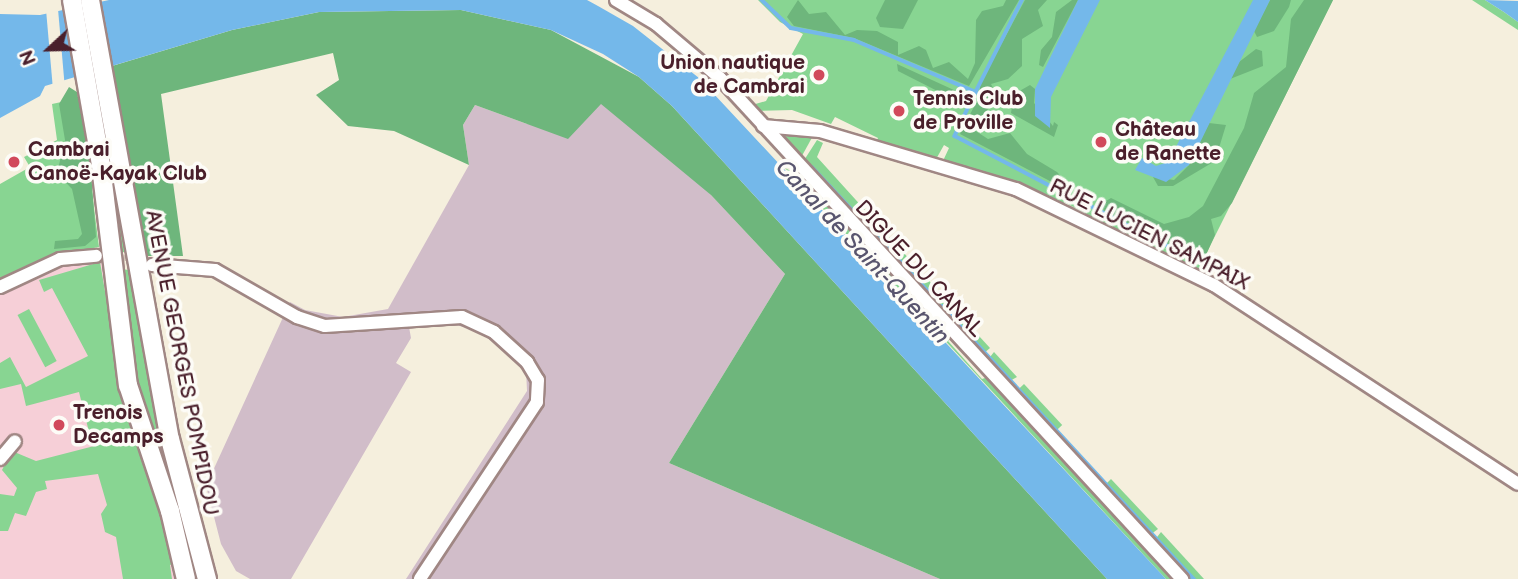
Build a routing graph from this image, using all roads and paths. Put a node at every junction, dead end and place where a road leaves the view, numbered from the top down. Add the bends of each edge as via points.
1 (72, 0) edge
2 (90, 0) edge
3 (616, 0) edge
4 (763, 126) junction
5 (96, 256) tunnel mouth
6 (152, 265) tunnel mouth
7 (0, 287) edge
8 (15, 441) dead end
9 (0, 459) edge
10 (1518, 484) edge
11 (186, 579) edge
12 (207, 579) edge
13 (420, 579) edge
14 (1182, 579) edge

1 - 11 main road, AVENUE GEORGES POMPIDOU via 100,158 128,384 170,510
2 - 12 main road, AVENUE GEORGES POMPIDOU via 176,471
3 - 4 street, DIGUE DU CANAL via 680,43
4 - 10 street, RUE LUCIEN SAMPAIX via 814,129 1016,189 1213,285
4 - 14 street, DIGUE DU CANAL
5 - 7 street via 60,259
6 - 13 street via 215,270 297,317 325,326 440,315 470,319 494,331 527,362 537,376 539,397
8 - 9 street

